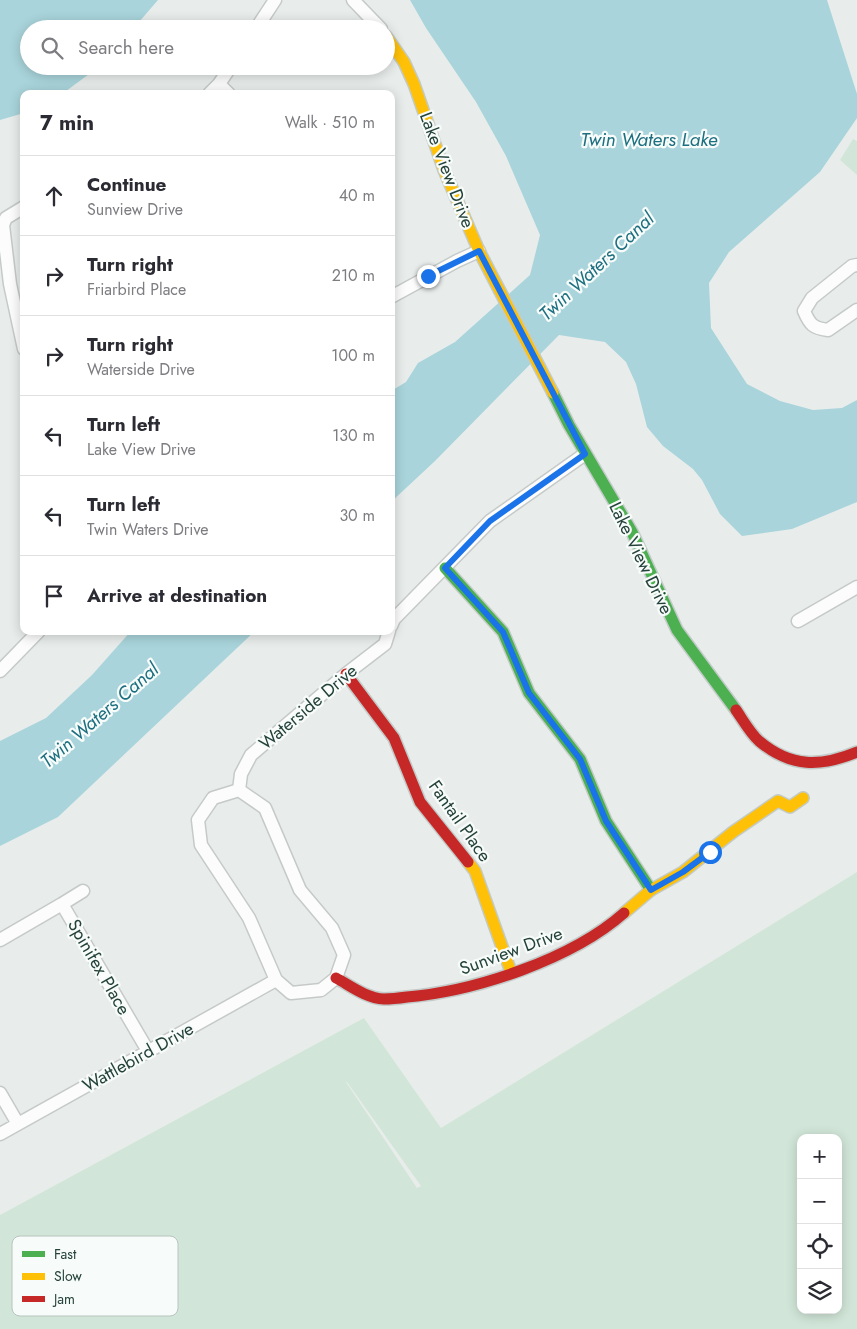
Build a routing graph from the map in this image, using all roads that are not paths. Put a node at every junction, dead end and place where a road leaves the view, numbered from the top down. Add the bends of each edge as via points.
1 (275, 0) edge
2 (353, 0) edge
3 (262, 20) edge
4 (372, 20) edge
5 (395, 49) edge
6 (225, 75) edge
7 (219, 84) junction
8 (214, 90) edge
9 (225, 90) edge
10 (20, 209) edge
11 (479, 251) junction
12 (857, 266) edge
13 (395, 294) edge
14 (857, 310) edge
15 (20, 330) edge
16 (585, 454) junction
17 (445, 568) junction
18 (857, 587) edge
19 (395, 618) edge
20 (798, 621) dead end
21 (35, 635) edge
22 (388, 635) edge
23 (23, 649) junction
24 (0, 658) edge
25 (0, 672) edge
26 (346, 674) junction
27 (857, 752) edge
28 (239, 790) junction
29 (803, 798) dead end
30 (651, 890) junction
31 (83, 891) dead end
32 (62, 904) junction
33 (0, 940) edge
34 (511, 972) junction
35 (336, 978) junction
36 (276, 980) junction
37 (148, 1051) junction
38 (0, 1093) edge
39 (18, 1124) junction
40 (0, 1134) edge

1 - 3 street
2 - 4 street
5 - 11 street, Lake View Drive via 414,84 444,170
6 - 7 street
7 - 8 street
7 - 9 street
10 - 15 street via 6,218 4,225 10,284
11 - 13 street
11 - 16 street, Lake View Drive
12 - 14 street via 852,266 812,298 804,311 809,324 828,330
16 - 17 street via 490,521
16 - 27 street, Lake View Drive via 632,532 677,630 758,740 788,760 805,763 825,763
17 - 19 street
17 - 30 street via 503,632 529,693 580,759 606,821
18 - 20 street
21 - 23 street
22 - 26 street, Waterside Drive via 385,644
23 - 24 street
23 - 25 street
26 - 28 street, Waterside Drive via 251,755 241,774
26 - 34 street, Fantail Place via 394,738 420,802 476,871
28 - 35 street via 265,808 300,890 332,928 344,955
28 - 36 street via 213,798 198,820 201,844 249,918
29 - 30 street, Sunview Drive via 790,807 778,801 683,872
30 - 34 street, Sunview Drive via 582,943 540,963
31 - 32 street, Spinifex Place
32 - 33 street
32 - 37 street, Spinifex Place
34 - 35 street, Sunview Drive via 440,993 384,999 368,996
35 - 36 street via 321,990 291,993
36 - 37 street, Wattlebird Drive
37 - 39 street, Wattlebird Drive
38 - 39 street
39 - 40 street, Wattlebird Drive

